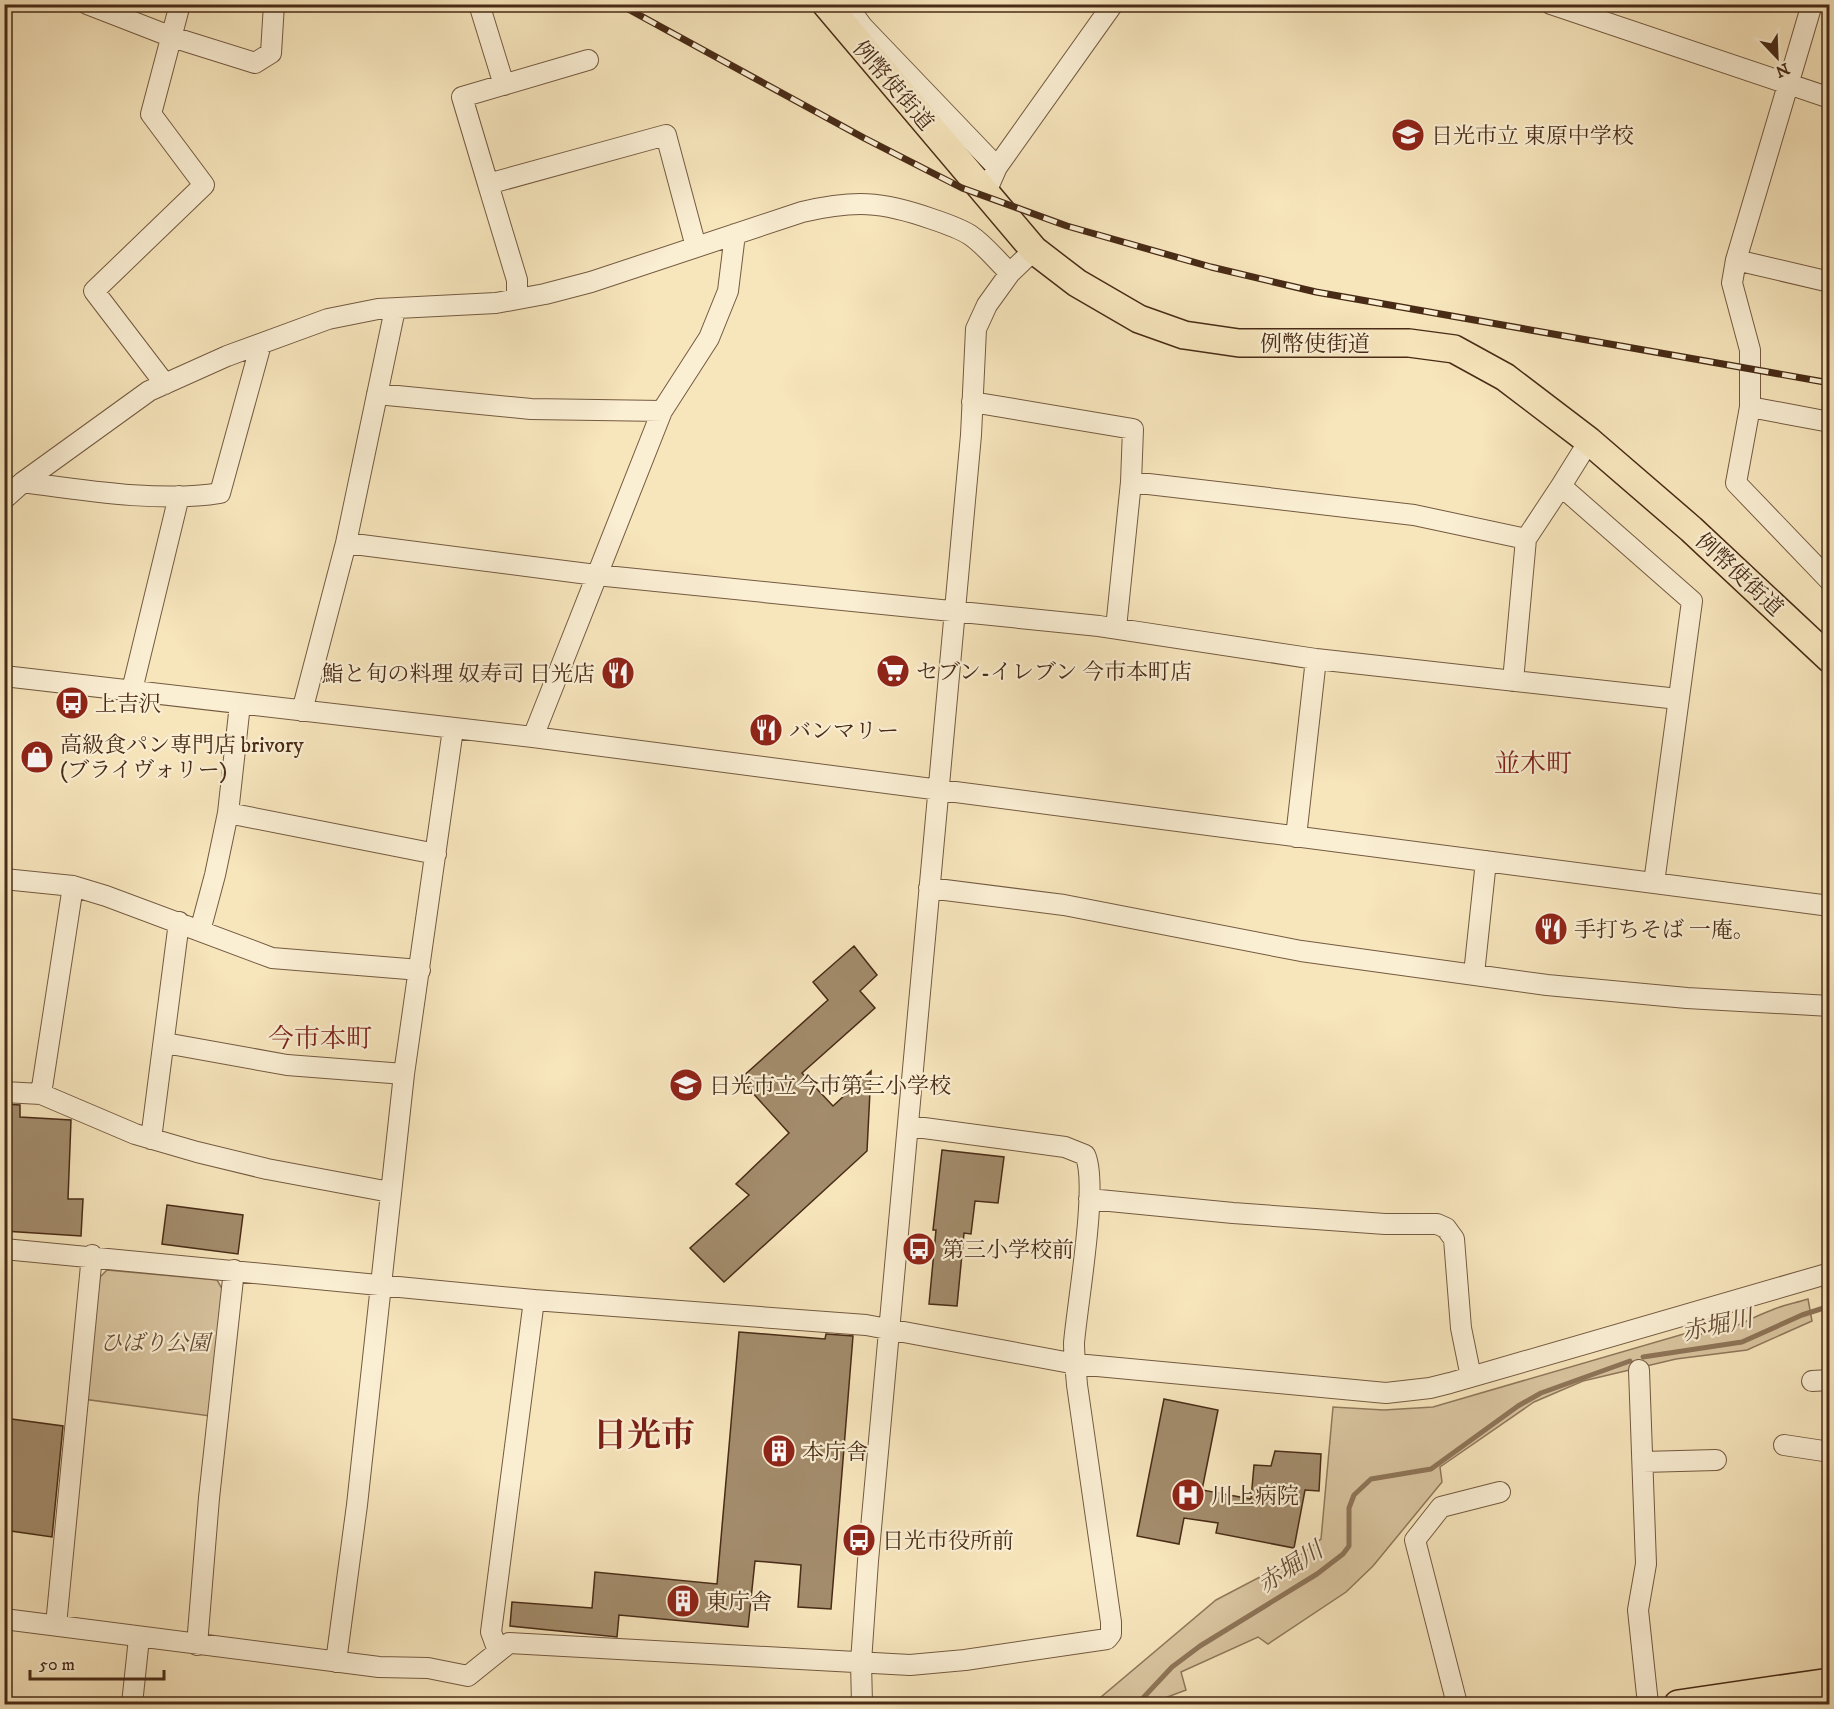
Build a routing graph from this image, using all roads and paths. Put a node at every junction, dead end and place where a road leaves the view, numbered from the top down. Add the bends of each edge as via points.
1 (87, 4) edge
2 (180, 4) edge
3 (479, 4) edge
4 (825, 4) edge
5 (846, 4) edge
6 (1113, 4) edge
7 (1551, 4) edge
8 (1812, 4) edge
9 (275, 5) edge
10 (172, 38) junction
11 (588, 60) dead end
12 (1790, 83) junction
13 (504, 85) junction
14 (1830, 98) edge
15 (998, 167) junction
16 (488, 184) junction
17 (986, 192) junction
18 (735, 234) junction
19 (696, 247) junction
20 (1034, 250) junction
21 (1736, 260) junction
22 (1010, 273) junction
23 (1830, 282) edge
24 (517, 299) junction
25 (395, 309) junction
26 (261, 344) junction
27 (165, 384) junction
28 (377, 394) junction
29 (972, 402) junction
30 (1750, 407) junction
31 (662, 411) junction
32 (1830, 422) edge
33 (1590, 441) junction
34 (23, 482) junction
35 (1131, 482) junction
36 (1561, 486) junction
37 (179, 496) junction
38 (4, 499) edge
39 (1526, 539) junction
40 (346, 543) junction
41 (596, 575) junction
42 (1830, 581) edge
43 (956, 610) junction
44 (1116, 628) junction
45 (1316, 658) junction
46 (1830, 659) edge
47 (4, 676) edge
48 (1513, 681) junction
49 (132, 690) junction
50 (1678, 699) junction
51 (240, 704) junction
52 (302, 711) junction
53 (453, 729) junction
54 (533, 737) junction
55 (938, 791) junction
56 (228, 813) junction
57 (1296, 837) junction
58 (436, 854) junction
59 (1486, 861) junction
60 (4, 879) edge
61 (1654, 883) junction
62 (73, 886) junction
63 (929, 888) junction
64 (1830, 906) edge
65 (179, 922) junction
66 (200, 931) junction
67 (420, 970) junction
68 (1474, 974) junction
69 (1830, 1006) edge
70 (165, 1043) junction
71 (404, 1074) junction
72 (4, 1092) edge
73 (40, 1094) junction
74 (909, 1126) junction
75 (151, 1139) junction
76 (390, 1192) junction
77 (1089, 1199) junction
78 (4, 1249) edge
79 (93, 1255) junction
80 (234, 1270) junction
81 (1830, 1274) edge
82 (379, 1285) junction
83 (534, 1300) junction
84 (888, 1328) junction
85 (1076, 1364) junction
86 (1639, 1370) dead end
87 (1471, 1377) junction
88 (1784, 1445) dead end
89 (1830, 1452) edge
90 (1716, 1460) dead end
91 (1643, 1462) junction
92 (1500, 1492) dead end
93 (4, 1619) edge
94 (56, 1625) junction
95 (140, 1638) junction
96 (197, 1645) junction
97 (498, 1651) junction
98 (336, 1662) junction
99 (861, 1662) junction
100 (1830, 1682) edge
101 (132, 1704) edge
102 (862, 1704) edge
103 (1457, 1704) edge
104 (1648, 1704) edge
105 (1678, 1704) edge

1 - 10 street
2 - 10 street
3 - 13 street
4 - 17 highway, 例幣使街道
5 - 15 street via 862,26
6 - 15 street
7 - 12 street
8 - 12 street
9 - 10 street via 271,53 255,63
10 - 27 street via 151,114 204,185 94,291
11 - 13 street
12 - 14 street
12 - 21 street
13 - 16 street via 462,97
15 - 17 street
16 - 19 street via 666,135
16 - 24 street via 517,280
17 - 20 highway, 例幣使街道
18 - 19 street
18 - 22 street via 802,212 862,202 901,208 970,235
18 - 31 street via 728,291 709,338
19 - 24 street via 591,282
20 - 22 street
20 - 33 highway, 例幣使街道 via 1077,283 1139,319 1184,335 1239,343 1409,343 1454,349 1505,377
21 - 23 street
21 - 30 street via 1732,283 1750,350
22 - 29 street via 987,305 976,329
24 - 25 street
25 - 26 street via 328,319
25 - 28 street
26 - 27 street
26 - 37 street via 220,493
27 - 34 street via 149,391
28 - 31 street via 531,409
28 - 40 street
29 - 35 street via 1133,429
29 - 43 street
30 - 32 street
30 - 42 street via 1736,483
31 - 41 street
33 - 36 street
33 - 46 highway, 例幣使街道
34 - 37 street via 87,491
34 - 38 street
35 - 39 street via 1414,516
35 - 44 street
36 - 39 street
36 - 50 street via 1692,601
37 - 49 street
39 - 48 street
40 - 41 street
40 - 52 street
41 - 43 street
41 - 54 street
43 - 44 street
43 - 55 street
44 - 45 street
45 - 48 street
45 - 57 street
47 - 49 street
48 - 50 street
49 - 51 street
50 - 61 street
51 - 52 street
51 - 56 street
52 - 53 street
53 - 54 street
53 - 58 street
54 - 55 street
55 - 57 street
55 - 63 street
56 - 58 street
56 - 66 street
57 - 59 street
58 - 67 street
59 - 61 street
59 - 68 street
60 - 62 street
61 - 64 street
62 - 65 street
62 - 73 street
63 - 68 street via 1064,905 1300,951
63 - 74 street
65 - 66 street
65 - 70 street
66 - 67 street via 272,958
67 - 71 street
68 - 69 street via 1645,994
70 - 71 street via 287,1065
70 - 75 street
71 - 76 street
72 - 73 street
73 - 75 street
74 - 77 street via 1065,1147 1085,1155 1090,1164
74 - 84 street
75 - 76 street via 267,1169
76 - 82 street
77 - 85 street via 1074,1346
77 - 87 street via 1385,1224 1437,1224 1446,1228 1454,1239 1461,1328
78 - 79 street
79 - 80 street
79 - 94 street
80 - 82 street
80 - 96 street
81 - 87 street
82 - 83 street
82 - 98 street via 357,1505
83 - 84 street
83 - 97 street via 491,1632
84 - 85 street
84 - 99 street
85 - 87 street via 1376,1392 1430,1388
85 - 99 street via 1111,1634 1107,1639 929,1664
86 - 91 street
88 - 89 street
90 - 91 street
91 - 104 street via 1646,1564 1638,1610
92 - 103 street via 1441,1507 1415,1540
93 - 94 street
94 - 95 street
95 - 96 street
95 - 101 street
96 - 98 street
97 - 98 street via 468,1676 428,1668
97 - 99 street via 509,1643
99 - 102 street
100 - 105 highway

